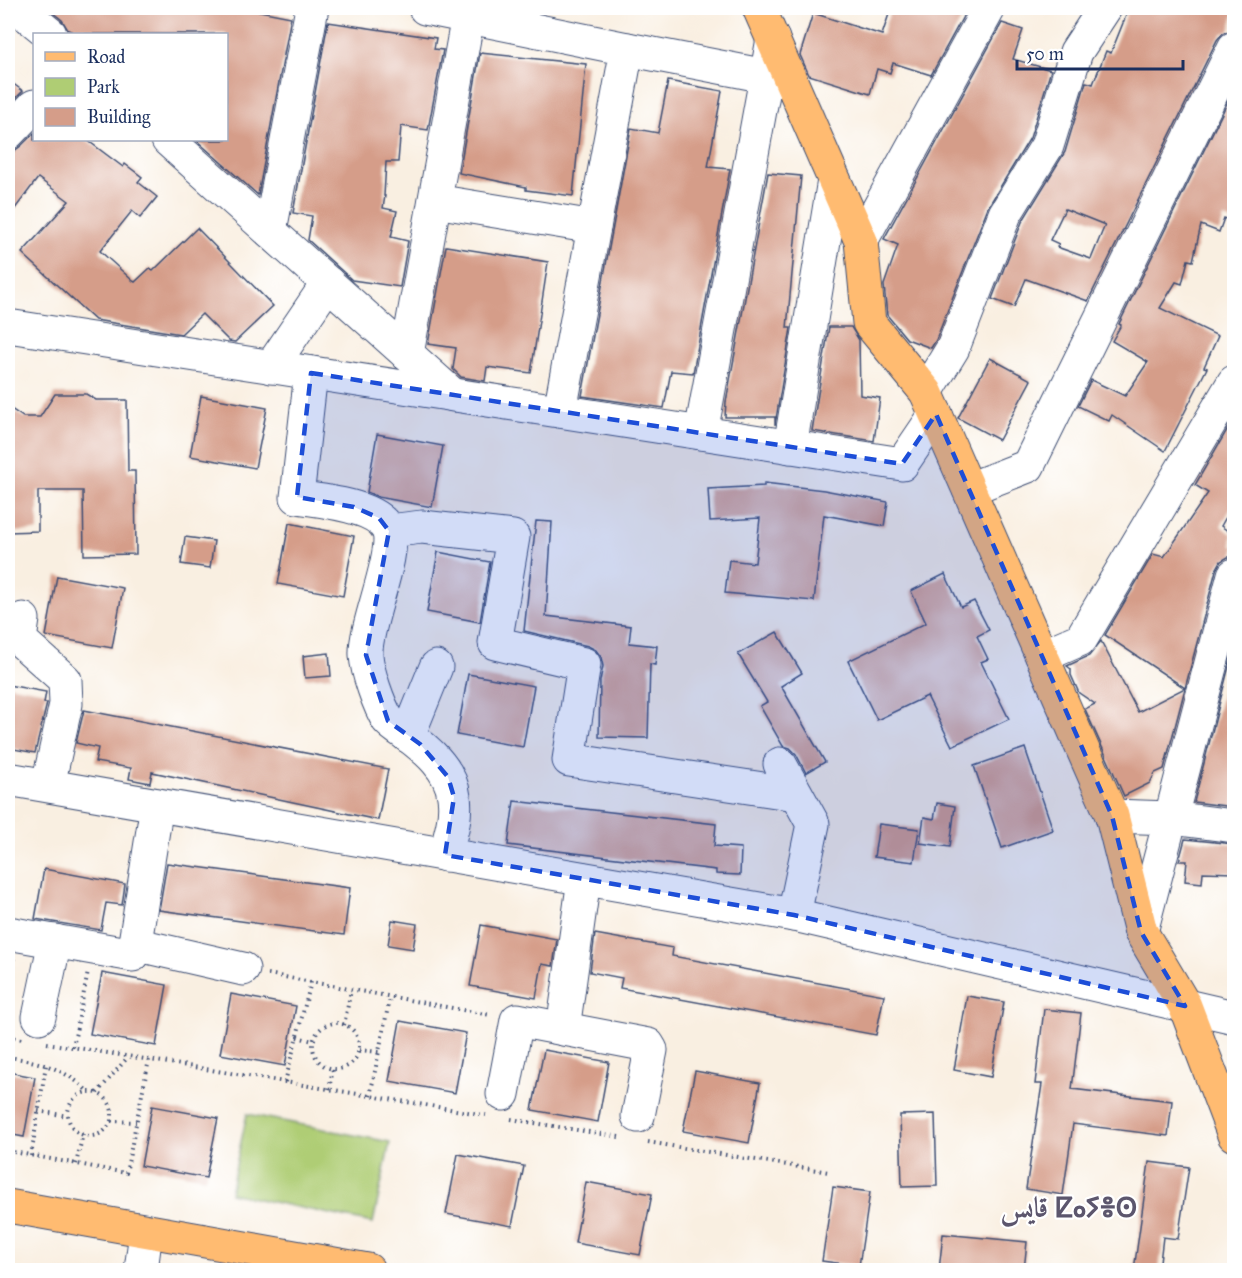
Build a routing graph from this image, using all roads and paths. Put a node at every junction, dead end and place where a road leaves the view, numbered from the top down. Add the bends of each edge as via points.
1 (312, 8) edge
2 (425, 8) edge
3 (759, 8) edge
4 (989, 8) edge
5 (1105, 8) edge
6 (468, 16) junction
7 (540, 19) edge
8 (773, 39) junction
9 (1234, 48) edge
10 (627, 49) junction
11 (766, 76) junction
12 (33, 107) edge
13 (8, 133) edge
14 (169, 141) edge
15 (834, 180) junction
16 (435, 201) junction
17 (594, 228) junction
18 (270, 231) junction
19 (861, 242) junction
20 (328, 283) junction
21 (8, 326) edge
22 (407, 354) junction
23 (271, 367) junction
24 (311, 373) junction
25 (1234, 382) edge
26 (453, 395) junction
27 (931, 403) junction
28 (560, 411) junction
29 (701, 433) junction
30 (790, 447) junction
31 (969, 489) junction
32 (389, 531) junction
33 (1234, 575) edge
34 (17, 632) edge
35 (1042, 656) junction
36 (436, 667) dead end
37 (408, 736) junction
38 (780, 764) dead end
39 (8, 778) edge
40 (48, 785) junction
41 (796, 794) junction
42 (157, 805) junction
43 (1112, 816) junction
44 (1171, 818) junction
45 (1234, 826) edge
46 (445, 855) junction
47 (584, 879) junction
48 (794, 915) junction
49 (1141, 932) junction
50 (8, 933) edge
51 (55, 941) junction
52 (135, 944) junction
53 (92, 948) junction
54 (243, 969) joint
55 (311, 982) junction
56 (351, 990) junction
57 (390, 997) junction
58 (1185, 1006) junction
59 (1234, 1017) edge
60 (517, 1020) junction
61 (345, 1025) junction
62 (563, 1029) junction
63 (36, 1033) junction
64 (8, 1036) edge
65 (297, 1037) junction
66 (313, 1041) junction
67 (73, 1047) junction
68 (359, 1050) junction
69 (379, 1052) junction
70 (128, 1056) junction
71 (8, 1057) edge
72 (149, 1060) junction
73 (46, 1065) junction
74 (333, 1069) junction
75 (285, 1082) junction
76 (329, 1089) junction
77 (88, 1092) junction
78 (97, 1093) junction
79 (370, 1096) junction
80 (497, 1109) junction
81 (38, 1111) junction
82 (68, 1116) junction
83 (111, 1121) junction
84 (136, 1122) junction
85 (636, 1132) junction
86 (83, 1134) junction
87 (1234, 1135) edge
88 (8, 1151) edge
89 (31, 1156) junction
90 (76, 1164) junction
91 (829, 1172) dead end
92 (8, 1206) edge
93 (146, 1232) junction
94 (311, 1265) edge
95 (141, 1270) edge
96 (368, 1270) edge

1 - 18 street
2 - 6 street
3 - 8 main road
4 - 19 street
5 - 27 street via 1076,52 1047,146 1005,214
6 - 7 street
6 - 16 street
7 - 10 street
8 - 11 street
8 - 15 main road
9 - 31 street via 1028,466
10 - 11 street
10 - 17 street
11 - 29 street
12 - 13 street
14 - 18 street
15 - 19 main road
15 - 30 street
16 - 17 street
16 - 22 street
17 - 28 street
18 - 20 street
19 - 27 main road via 869,323
20 - 22 street
20 - 23 street
21 - 23 street
22 - 26 street
23 - 24 street
24 - 26 street
24 - 32 street via 297,497 354,507 379,518
25 - 35 street via 1081,639
26 - 28 street
27 - 30 street via 902,464
27 - 31 main road
28 - 29 street
29 - 30 street
31 - 35 main road
32 - 37 street via 366,655 388,721
32 - 41 street via 422,527 513,537 495,644 584,664 569,760
33 - 44 street
34 - 40 street via 65,680 66,704
35 - 43 main road
36 - 37 street
37 - 46 street via 437,761 448,777 454,797 453,826
38 - 41 street
39 - 40 street
40 - 42 street
41 - 48 street via 813,824
42 - 46 street
42 - 52 street
43 - 44 street
43 - 49 main road
44 - 45 street
44 - 49 street
46 - 47 street
47 - 48 street
47 - 62 street
48 - 58 street
49 - 58 main road
50 - 51 street
51 - 53 street
51 - 63 street
52 - 53 street via 133,955
52 - 54 street
53 - 67 path
54 - 55 path
55 - 56 path
55 - 65 path
56 - 57 path
56 - 61 path
57 - 60 path
57 - 69 path
58 - 59 street
58 - 87 main road
60 - 62 street
60 - 80 street
61 - 66 path via 337,1023 322,1028
61 - 68 path via 356,1035
62 - 85 street via 649,1046
63 - 64 path
63 - 67 path
65 - 66 path
65 - 75 path
66 - 74 path via 319,1063
67 - 70 path
68 - 69 path
68 - 74 path via 352,1063
69 - 79 path
70 - 72 path
70 - 78 path
71 - 73 path
72 - 75 path
72 - 84 path
73 - 77 path via 77,1079
73 - 81 path
74 - 76 path
75 - 76 path
76 - 79 path
77 - 78 path
77 - 82 path via 75,1097
78 - 83 path via 111,1107
79 - 80 path
80 - 85 path
81 - 82 path
81 - 89 path
82 - 86 path via 73,1127
83 - 84 path
83 - 86 path via 103,1132
84 - 90 path via 126,1173
85 - 91 path
86 - 90 path
88 - 89 path
89 - 90 path
92 - 93 main road
93 - 94 main road
93 - 95 street
94 - 96 main road

